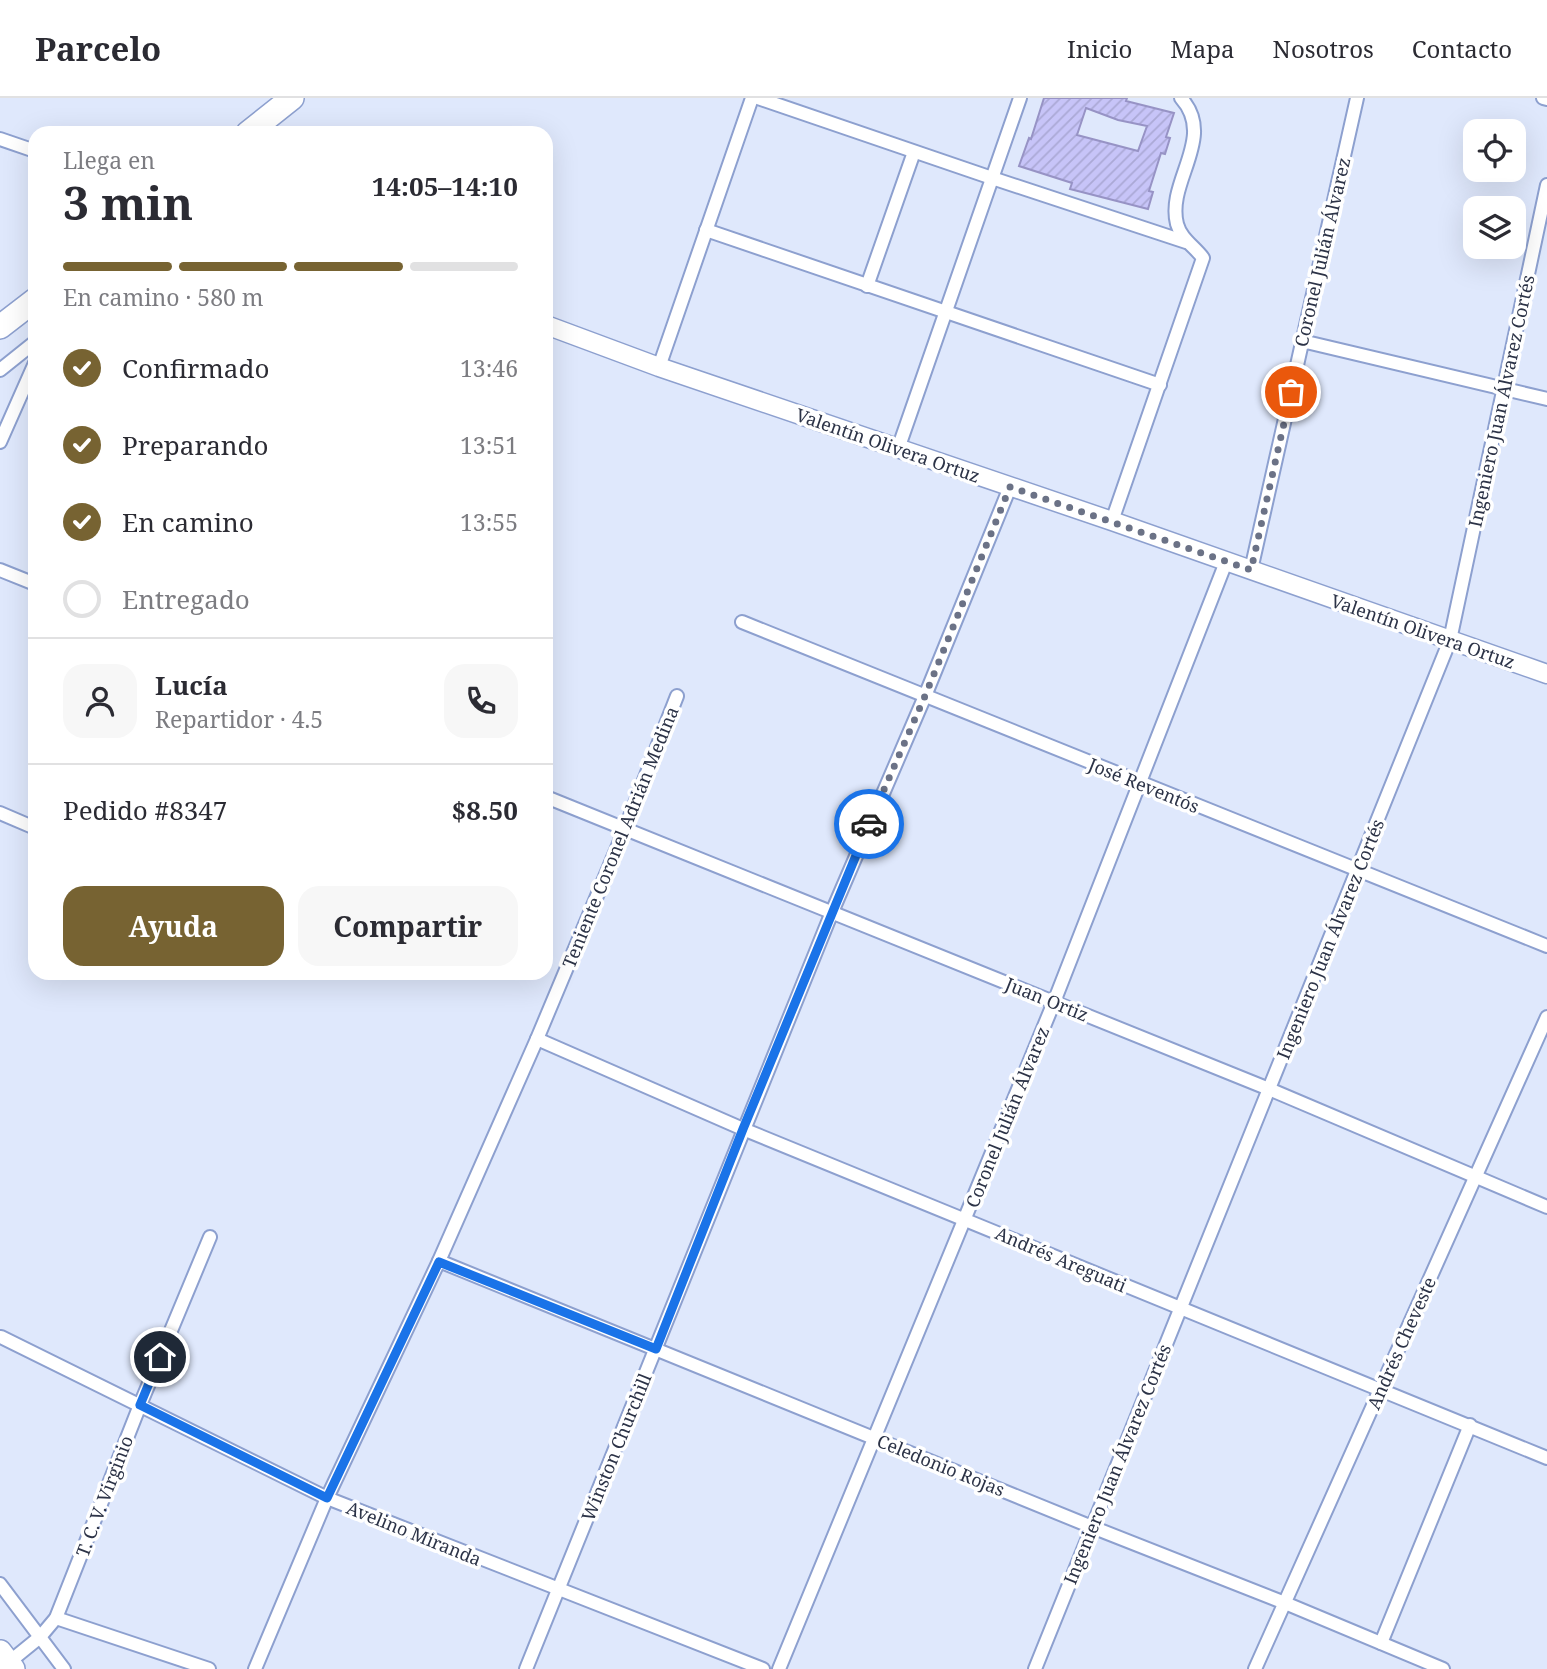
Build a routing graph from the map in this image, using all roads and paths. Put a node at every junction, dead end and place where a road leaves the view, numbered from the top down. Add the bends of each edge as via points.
1 (292, 98) edge
2 (752, 98) edge
3 (758, 98) edge
4 (1020, 98) edge
5 (1181, 98) edge
6 (1357, 98) edge
7 (257, 126) edge
8 (0, 139) edge
9 (28, 148) edge
10 (914, 152) junction
11 (992, 178) junction
12 (1547, 185) edge
13 (706, 230) junction
14 (1186, 242) junction
15 (867, 286) junction
16 (28, 305) edge
17 (946, 313) junction
18 (0, 327) edge
19 (553, 332) edge
20 (1302, 341) junction
21 (28, 348) edge
22 (659, 367) junction
23 (0, 370) edge
24 (28, 379) edge
25 (1160, 385) junction
26 (1503, 388) junction
27 (1547, 399) edge
28 (0, 442) edge
29 (898, 449) junction
30 (1010, 487) junction
31 (1112, 521) junction
32 (1226, 562) junction
33 (0, 570) edge
34 (1251, 570) junction
35 (28, 581) edge
36 (742, 622) dead end
37 (1450, 640) junction
38 (1547, 674) edge
39 (677, 696) dead end
40 (925, 696) junction
41 (1141, 783) junction
42 (553, 800) edge
43 (0, 813) edge
44 (28, 825) edge
45 (625, 829) junction
46 (1358, 871) junction
47 (832, 912) junction
48 (1547, 946) edge
49 (1054, 1002) junction
50 (1547, 1017) edge
51 (537, 1039) junction
52 (1269, 1089) junction
53 (743, 1129) junction
54 (1476, 1177) junction
55 (1547, 1207) edge
56 (966, 1219) junction
57 (210, 1237) dead end
58 (439, 1262) junction
59 (1179, 1308) junction
60 (1, 1337) edge
61 (656, 1349) junction
62 (1381, 1389) junction
63 (140, 1405) junction
64 (1470, 1425) junction
65 (875, 1438) junction
66 (1547, 1458) edge
67 (327, 1498) junction
68 (1092, 1527) junction
69 (0, 1584) edge
70 (557, 1590) junction
71 (1286, 1603) junction
72 (56, 1618) junction
73 (40, 1637) junction
74 (1381, 1643) junction
75 (7, 1662) edge
76 (64, 1669) edge
77 (209, 1669) edge
78 (255, 1669) edge
79 (526, 1669) edge
80 (763, 1669) edge
81 (779, 1669) edge
82 (1035, 1669) edge
83 (1255, 1669) edge
84 (1443, 1669) edge

1 - 7 highway
2 - 13 street
3 - 10 street
4 - 11 street
5 - 14 street via 1194,117 1194,137 1175,205
6 - 20 street, Coronel Julián Álvarez
8 - 9 street
10 - 11 street
10 - 15 street
11 - 14 street
11 - 17 street
12 - 26 street, Ingeniero Juan Álvarez Cortés
13 - 15 street
13 - 22 street
14 - 25 street via 1203,258
15 - 17 street
16 - 18 highway
17 - 25 street
17 - 29 street
19 - 22 street, Valentín Olivera Ortuz
20 - 26 street
20 - 34 street, Coronel Julián Álvarez
21 - 23 street
22 - 29 street, Valentín Olivera Ortuz
24 - 28 street
25 - 31 street
26 - 27 street
26 - 37 street, Ingeniero Juan Álvarez Cortés
29 - 30 street, Valentín Olivera Ortuz
30 - 31 street, Valentín Olivera Ortuz
30 - 40 street, Winston Churchill
31 - 32 street, Valentín Olivera Ortuz
32 - 34 street, Valentín Olivera Ortuz
32 - 41 street, Coronel Julián Álvarez
33 - 35 street
34 - 37 street, Valentín Olivera Ortuz
36 - 40 street, José Reventós
37 - 38 street, Valentín Olivera Ortuz
37 - 46 street, Ingeniero Juan Álvarez Cortés
39 - 45 street, Teniente Coronel Adrián Medina
40 - 41 street, José Reventós
40 - 47 street, Winston Churchill
41 - 46 street, José Reventós
41 - 49 street, Coronel Julián Álvarez
42 - 45 street, Juan Ortiz
43 - 44 street
45 - 47 street, Juan Ortiz
45 - 51 street, Teniente Coronel Adrián Medina
46 - 48 street, José Reventós
46 - 52 street, Ingeniero Juan Álvarez Cortés
47 - 49 street, Juan Ortiz
47 - 53 street, Winston Churchill
49 - 52 street, Juan Ortiz
49 - 56 street, Coronel Julián Álvarez
50 - 54 street, Andrés Cheveste
51 - 53 street, Andrés Areguati
51 - 58 street, Teniente Coronel Adrián Medina
52 - 54 street, Juan Ortiz
52 - 59 street, Ingeniero Juan Álvarez Cortés
53 - 56 street, Andrés Areguati
53 - 61 street, Winston Churchill
54 - 55 street, Juan Ortiz
54 - 62 street, Andrés Cheveste
56 - 59 street, Andrés Areguati
56 - 65 street, Coronel Julián Álvarez
57 - 63 street, T. C. V. Virginio
58 - 61 street, Celedonio Rojas
58 - 67 street, Teniente Coronel Adrián Medina
59 - 62 street, Andrés Areguati
59 - 68 street, Ingeniero Juan Álvarez Cortés
60 - 63 street, Avelino Miranda
61 - 65 street, Celedonio Rojas
61 - 70 street, Winston Churchill
62 - 64 street, Andrés Areguati
62 - 71 street, Andrés Cheveste
63 - 67 street, Avelino Miranda
63 - 72 street, T. C. V. Virginio
64 - 66 street, Andrés Areguati
64 - 74 street
65 - 68 street, Celedonio Rojas
65 - 81 street, Coronel Julián Álvarez
67 - 70 street, Avelino Miranda
67 - 78 street, Teniente Coronel Adrián Medina
68 - 71 street, Celedonio Rojas
68 - 82 street, Ingeniero Juan Álvarez Cortés
69 - 73 street
70 - 79 street, Winston Churchill
70 - 80 street, Avelino Miranda
71 - 74 street, Celedonio Rojas
71 - 83 street, Andrés Cheveste
72 - 73 street, T. C. V. Virginio
72 - 77 street
73 - 75 street, T. C. V. Virginio
73 - 76 street
74 - 84 street, Celedonio Rojas

